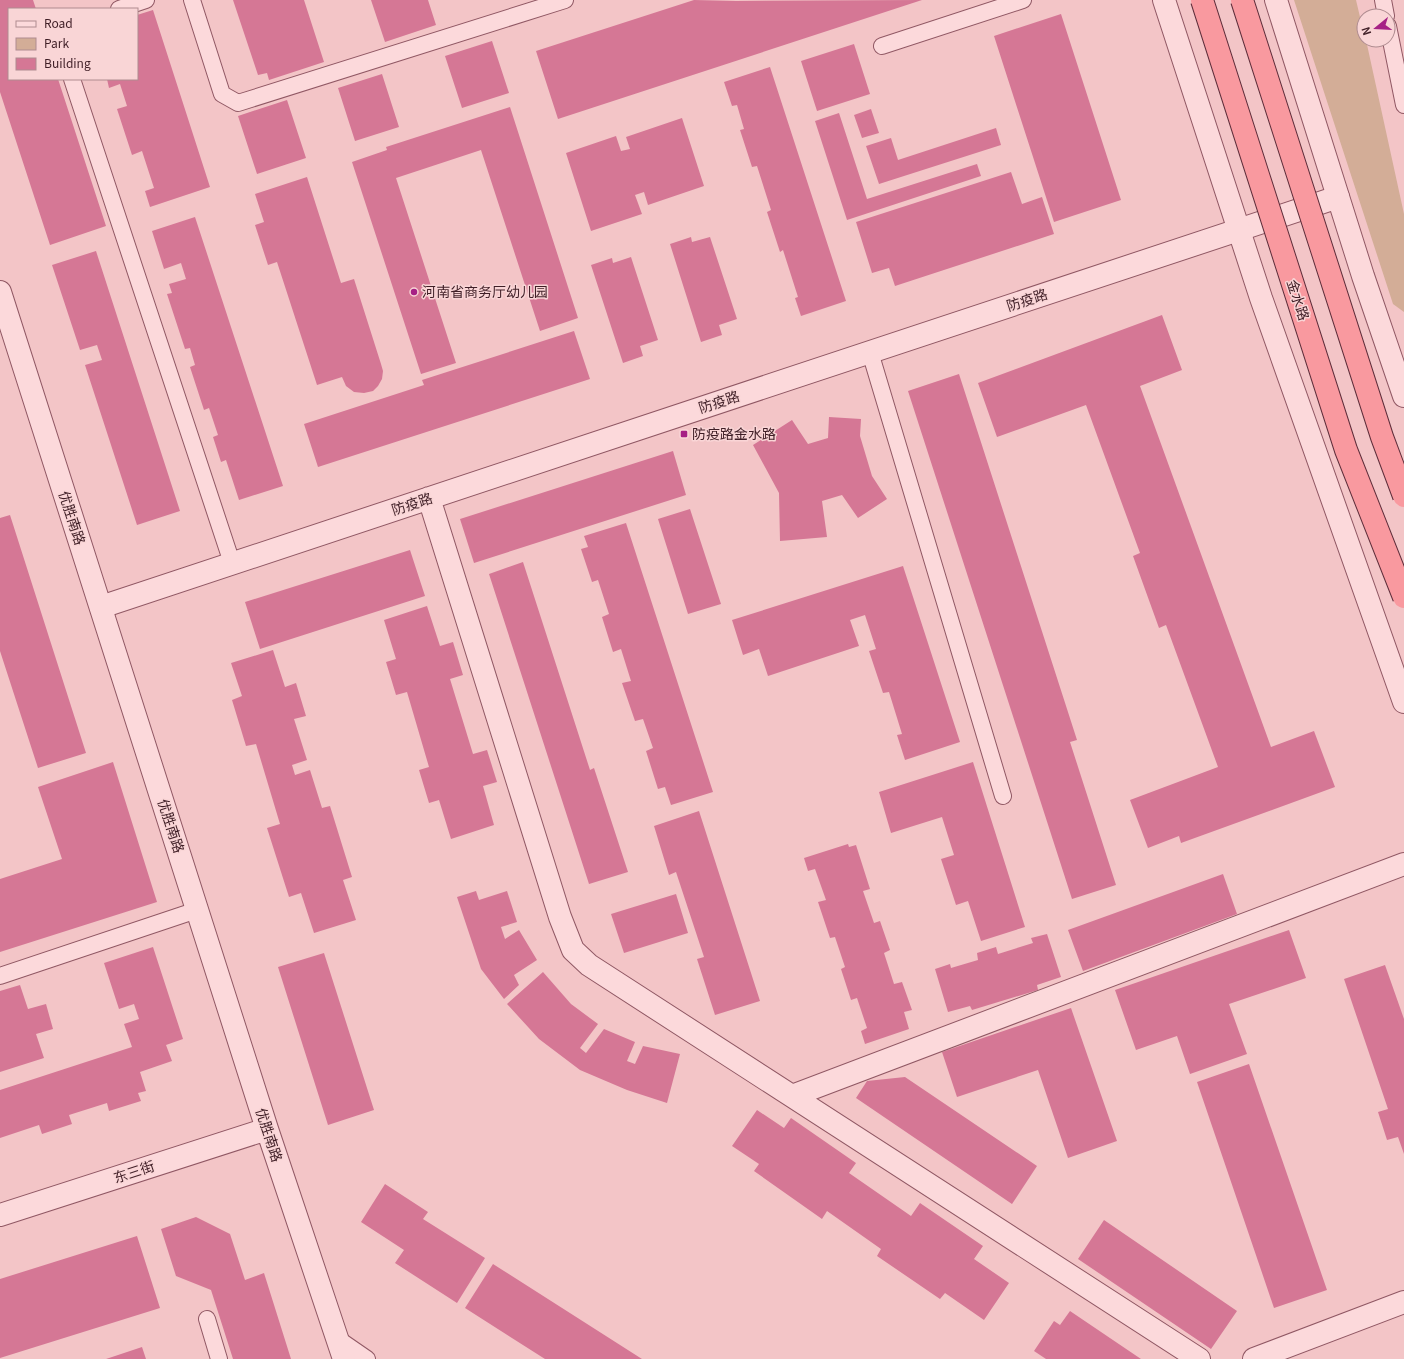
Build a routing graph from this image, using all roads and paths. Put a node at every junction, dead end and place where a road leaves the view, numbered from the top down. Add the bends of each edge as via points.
1 (146, 0) edge
2 (192, 0) edge
3 (565, 0) edge
4 (1023, 0) edge
5 (1164, 0) edge
6 (1202, 0) edge
7 (1242, 0) edge
8 (1276, 0) edge
9 (122, 8) edge
10 (882, 46) dead end
11 (1392, 48) edge
12 (72, 80) edge
13 (1404, 105) edge
14 (1338, 197) junction
15 (1238, 230) junction
16 (0, 292) edge
17 (870, 352) junction
18 (1404, 396) edge
19 (1404, 496) edge
20 (428, 498) junction
21 (232, 563) junction
22 (1404, 597) edge
23 (101, 607) junction
24 (1404, 702) edge
25 (1003, 796) dead end
26 (1404, 864) edge
27 (197, 910) junction
28 (0, 976) edge
29 (792, 1096) junction
30 (267, 1129) junction
31 (0, 1215) edge
32 (1404, 1302) edge
33 (207, 1318) dead end
34 (341, 1349) edge
35 (220, 1359) edge
36 (367, 1359) edge
37 (1199, 1359) edge
38 (1254, 1359) edge

1 - 9 lane
2 - 3 lane via 222,94 238,103
4 - 10 lane
5 - 15 street
6 - 22 main road, 金水路, bridge via 1346,450
7 - 19 main road, bridge via 1382,437
8 - 14 street
11 - 13 lane
12 - 21 lane
14 - 15 street, 防疫路
14 - 18 street
15 - 17 street, 防疫路
15 - 24 street
16 - 23 street, 优胜南路
17 - 20 street, 防疫路
17 - 25 lane
20 - 21 street, 防疫路
20 - 29 street via 560,917 573,950 589,965
21 - 23 street, 防疫路
23 - 27 street, 优胜南路
26 - 29 street
27 - 28 lane
27 - 30 street, 优胜南路
29 - 37 street
30 - 31 street, 东三街
30 - 34 street, 优胜南路
32 - 38 street
33 - 35 lane
34 - 36 lane

